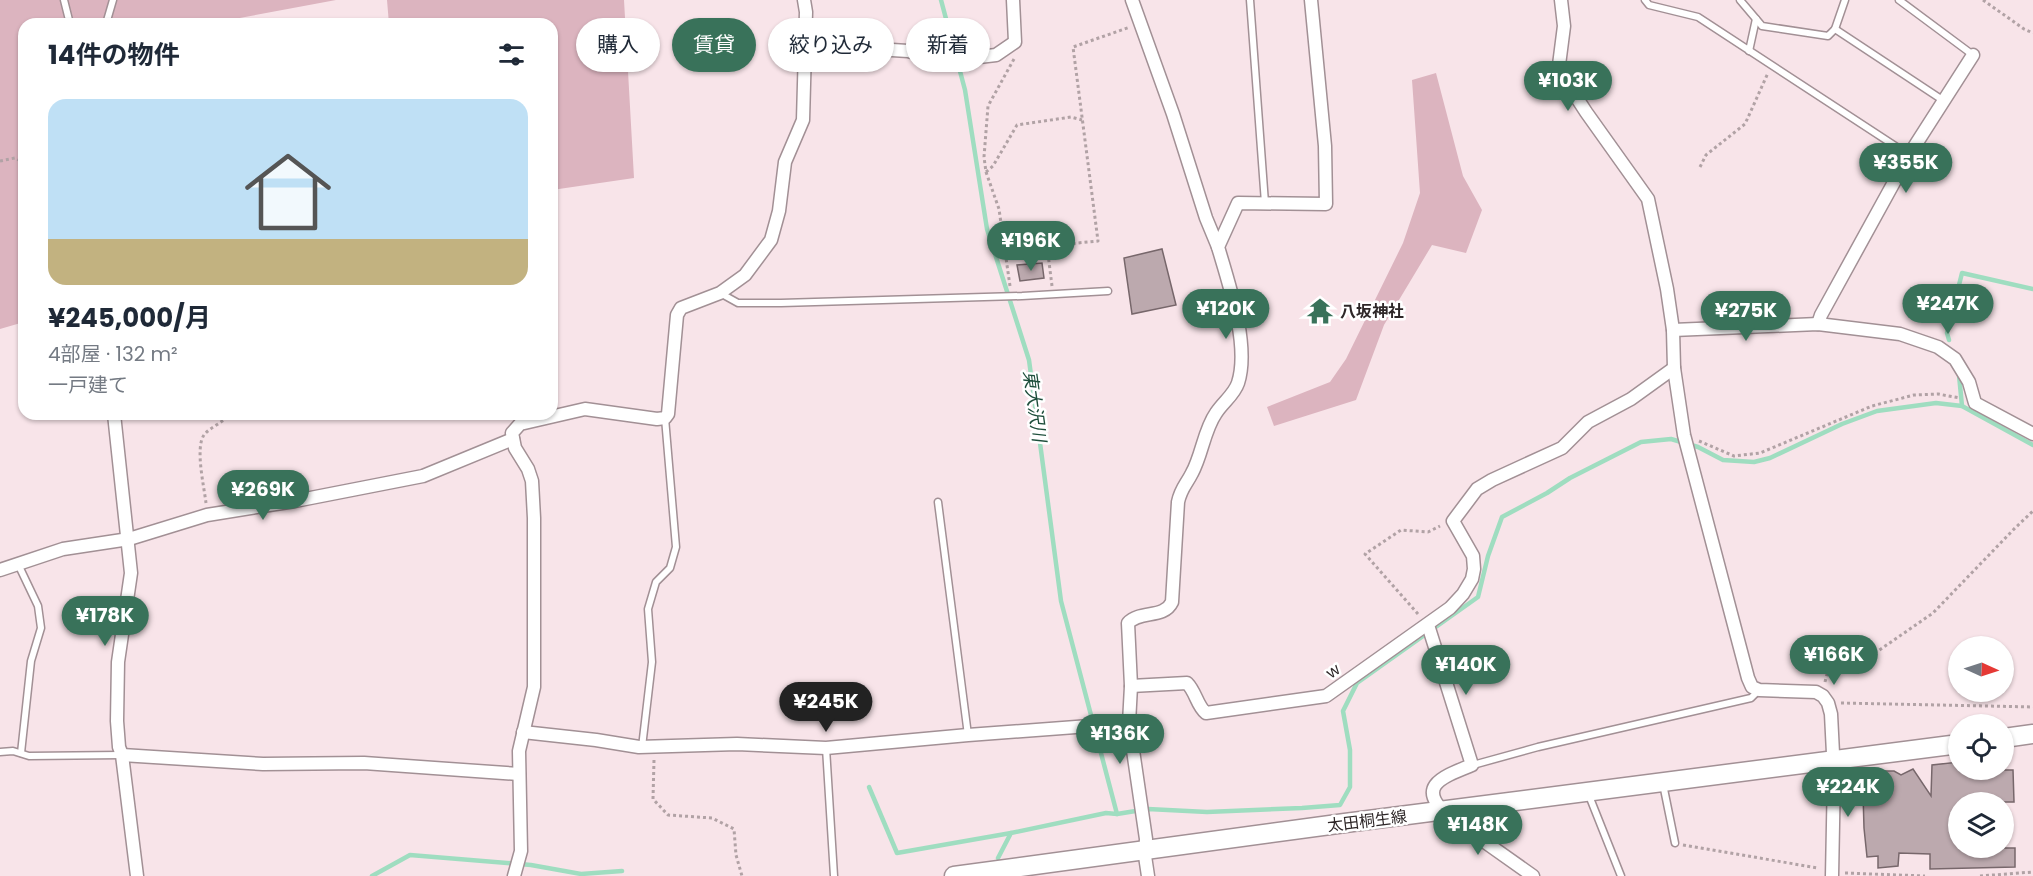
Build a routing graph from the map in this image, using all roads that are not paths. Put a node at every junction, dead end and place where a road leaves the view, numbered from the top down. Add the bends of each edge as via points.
1 (63, 0) edge
2 (112, 0) edge
3 (804, 0) edge
4 (1013, 0) edge
5 (1132, 0) edge
6 (1250, 0) edge
7 (1311, 0) edge
8 (1561, 0) edge
9 (1646, 0) edge
10 (1740, 0) edge
11 (1845, 0) edge
12 (1899, 0) edge
13 (68, 18) edge
14 (108, 18) edge
15 (806, 18) edge
16 (1756, 19) junction
17 (1835, 29) junction
18 (894, 50) edge
19 (1749, 51) junction
20 (1973, 54) joint
21 (804, 72) edge
22 (1944, 101) junction
23 (1909, 155) junction
24 (1265, 204) junction
25 (1218, 247) junction
26 (1108, 291) dead end
27 (720, 293) junction
28 (1818, 324) junction
29 (1673, 330) junction
30 (1674, 368) junction
31 (558, 415) edge
32 (665, 418) junction
33 (115, 420) edge
34 (537, 420) edge
35 (2033, 434) edge
36 (513, 439) junction
37 (938, 502) dead end
38 (129, 538) junction
39 (18, 563) junction
40 (0, 570) edge
41 (1429, 630) junction
42 (1131, 686) junction
43 (1759, 690) junction
44 (1129, 723) junction
45 (523, 732) junction
46 (2033, 734) edge
47 (968, 735) junction
48 (2014, 737) edge
49 (1948, 745) edge
50 (648, 747) junction
51 (826, 748) junction
52 (0, 752) edge
53 (21, 753) junction
54 (122, 755) junction
55 (1833, 761) junction
56 (1472, 765) junction
57 (519, 774) junction
58 (1663, 783) junction
59 (1588, 793) junction
60 (1442, 811) junction
61 (1675, 843) road end
62 (1146, 850) junction
63 (517, 867) edge
64 (1832, 873) edge
65 (137, 876) edge
66 (834, 876) edge
67 (954, 876) edge
68 (1148, 876) edge
69 (1533, 876) edge
70 (1621, 876) edge

1 - 13 lane
2 - 14 lane
3 - 15 street
4 - 18 street via 1015,42 996,55 945,61
5 - 25 street
6 - 24 lane
7 - 24 street via 1321,94 1326,204
8 - 29 street via 1564,26 1559,65 1586,112 1648,199
9 - 19 lane via 1649,5 1698,17
10 - 16 lane
11 - 17 lane
12 - 20 lane
16 - 17 lane via 1762,26 1828,36
16 - 19 lane
17 - 22 lane
19 - 23 lane
20 - 22 street
21 - 27 street via 802,120 785,162 771,240 745,275
22 - 23 street
23 - 28 street
24 - 25 street via 1238,203
25 - 42 street via 1241,339 1241,368 1234,391 1215,414 1192,473 1181,488 1172,602 1165,610 1135,617 1128,623
26 - 27 lane via 738,303
27 - 32 street via 681,308 677,315
28 - 29 street
28 - 35 street via 1900,334 1938,347 1955,359 1969,382 1975,403
29 - 30 street
30 - 41 street, w via 1631,399 1588,422 1562,448 1477,489 1453,521 1473,556 1472,579
30 - 43 street via 1684,437 1748,678 1752,687
31 - 32 street via 585,409
32 - 50 lane via 676,547 670,568 656,582 648,609 652,662
33 - 38 street
34 - 36 street via 520,424 512,433
36 - 38 street via 423,476 207,515
36 - 45 street via 532,481 534,518 534,687
37 - 47 lane
38 - 39 street via 63,549
38 - 54 street via 130,586 118,662 117,721
39 - 40 street
39 - 53 lane via 38,606 40,628 31,661
41 - 42 street, w via 1326,696 1206,713 1187,683
41 - 56 street
42 - 44 street
43 - 55 street via 1810,691 1825,700 1831,714
43 - 56 lane via 1751,698
44 - 47 street
44 - 62 street
45 - 50 street
45 - 57 street
46 - 48 main road
47 - 51 street
49 - 55 main road, 太田桐生線
50 - 51 street via 737,744
51 - 66 lane
52 - 53 lane
53 - 54 lane
54 - 57 street via 263,764 364,763
54 - 65 street
55 - 58 main road, 太田桐生線
55 - 64 street
56 - 60 street via 1437,781 1433,793
57 - 63 street via 522,828
58 - 59 main road, 太田桐生線
58 - 61 lane
59 - 60 main road, 太田桐生線
59 - 70 lane
60 - 62 main road, 太田桐生線
60 - 69 street
62 - 67 main road, 太田桐生線
62 - 68 street

